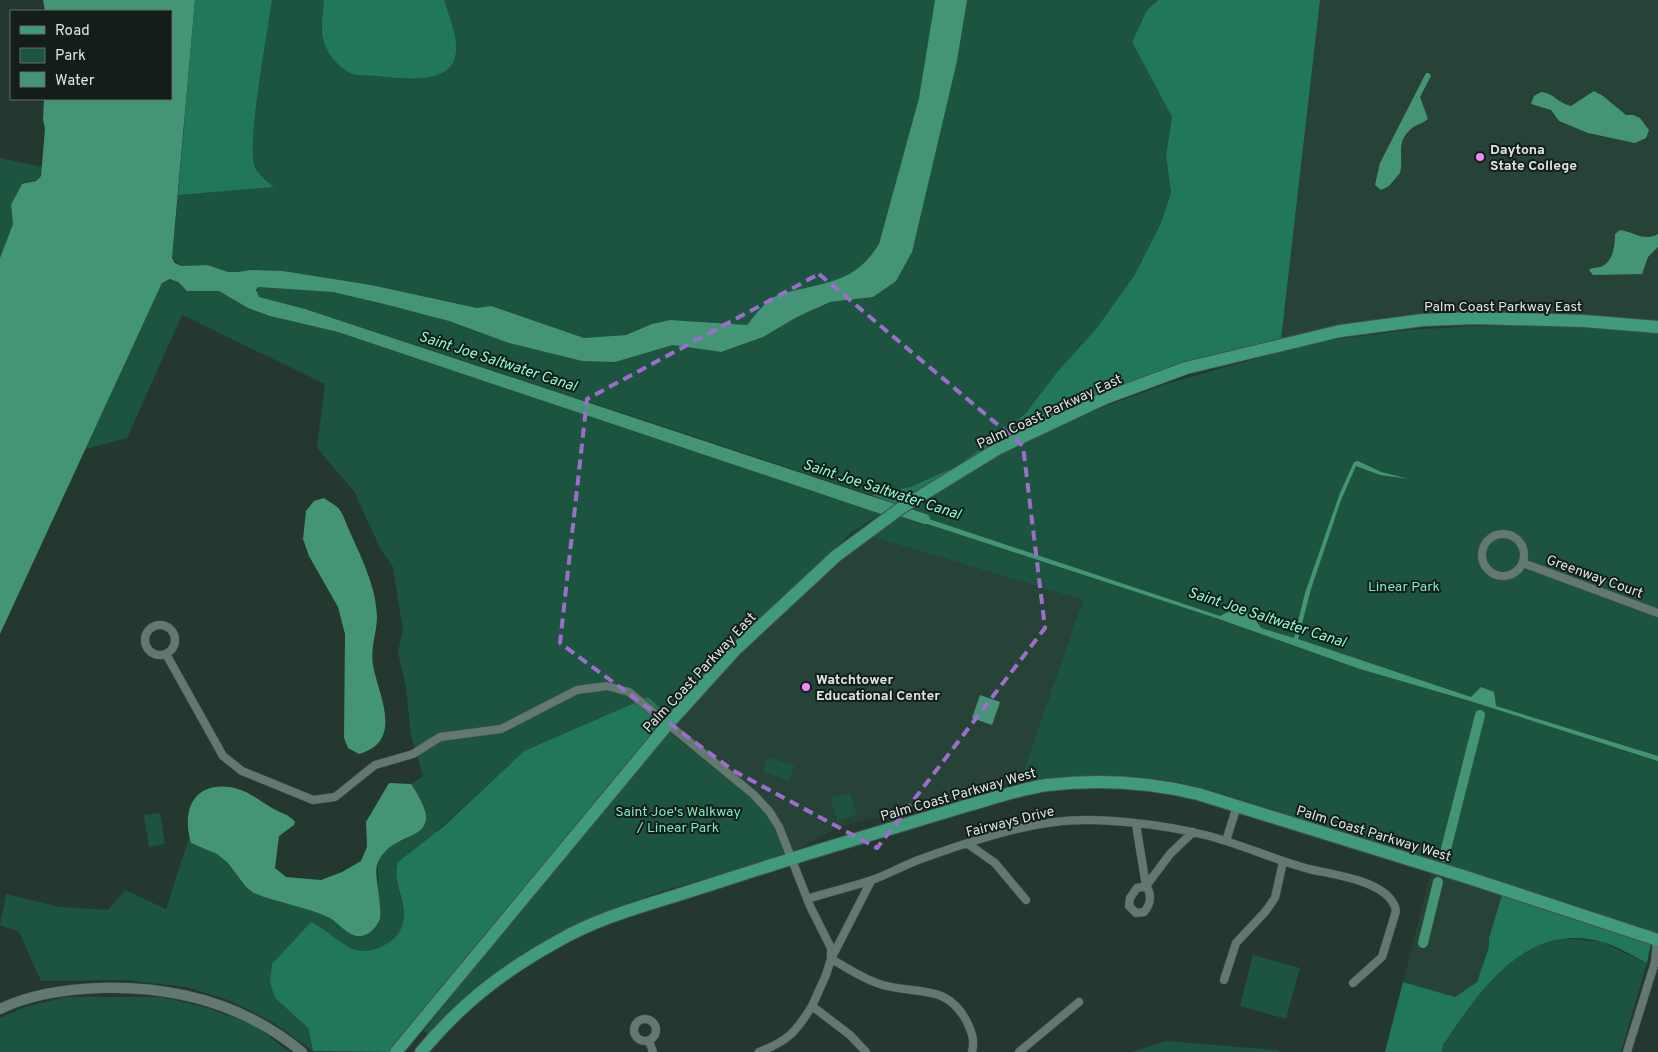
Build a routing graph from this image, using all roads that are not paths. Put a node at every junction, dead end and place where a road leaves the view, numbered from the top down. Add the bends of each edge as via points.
1 (1658, 326) edge
2 (1523, 563) junction
3 (1658, 613) edge
4 (166, 654) junction
5 (668, 724) junction
6 (1237, 806) junction
7 (1136, 824) junction
8 (1193, 832) junction
9 (1226, 841) junction
10 (968, 844) junction
11 (793, 858) junction
12 (1283, 862) junction
13 (871, 881) junction
14 (807, 898) junction
15 (1026, 900) dead end
16 (1658, 937) edge
17 (831, 959) junction
18 (1224, 980) dead end
19 (1353, 983) dead end
20 (1079, 1002) dead end
21 (812, 1006) junction
22 (0, 1009) edge
23 (649, 1041) dead end
24 (302, 1052) edge
25 (396, 1052) edge
26 (420, 1052) edge
27 (652, 1052) edge
28 (759, 1052) edge
29 (866, 1052) edge
30 (972, 1052) edge
31 (1019, 1052) edge
32 (1627, 1052) edge

1 - 5 main road, Palm Coast Parkway East via 1475,318 1423,320 1328,333 1186,368 1105,398 999,448 884,520 836,556 736,649
2 - 2 street via 1522,546 1515,537 1494,535 1484,545 1482,559 1494,574 1508,576
2 - 3 street, Greenway Court
4 - 4 street via 174,646 174,634 166,626 154,626 146,634 146,646 154,654
4 - 5 street via 223,756 242,771 308,799 330,799 345,791 369,769 413,754 446,736 502,729 577,690 596,686 624,689
5 - 11 street via 764,805 779,826
5 - 25 main road, Palm Coast Parkway East
6 - 9 street
6 - 11 main road, Palm Coast Parkway West via 1183,790 1139,784 1088,782 1045,786 1014,792
6 - 16 main road, Palm Coast Parkway West
7 - 8 street, Fairways Drive
7 - 8 street via 1146,886 1170,854
7 - 10 street, Fairways Drive via 1057,821
8 - 9 street, Fairways Drive
9 - 12 street, Fairways Drive
10 - 13 street, Fairways Drive
10 - 15 street via 995,863
11 - 14 street
11 - 26 main road, Palm Coast Parkway West via 610,917 559,940 489,984
12 - 18 street via 1275,898 1236,943
12 - 19 street, Fairways Drive via 1380,888 1395,904 1394,920 1382,957
13 - 14 street, Fairways Drive
13 - 17 street
14 - 17 street via 829,943
16 - 32 street via 1655,962
17 - 21 street via 822,988
17 - 30 street via 884,985 947,998 958,1008 972,1032
20 - 31 street
21 - 28 street via 789,1038
21 - 29 street via 850,1035
22 - 24 street via 44,994 78,989 163,990 208,1000 237,1011 261,1022
23 - 27 street

